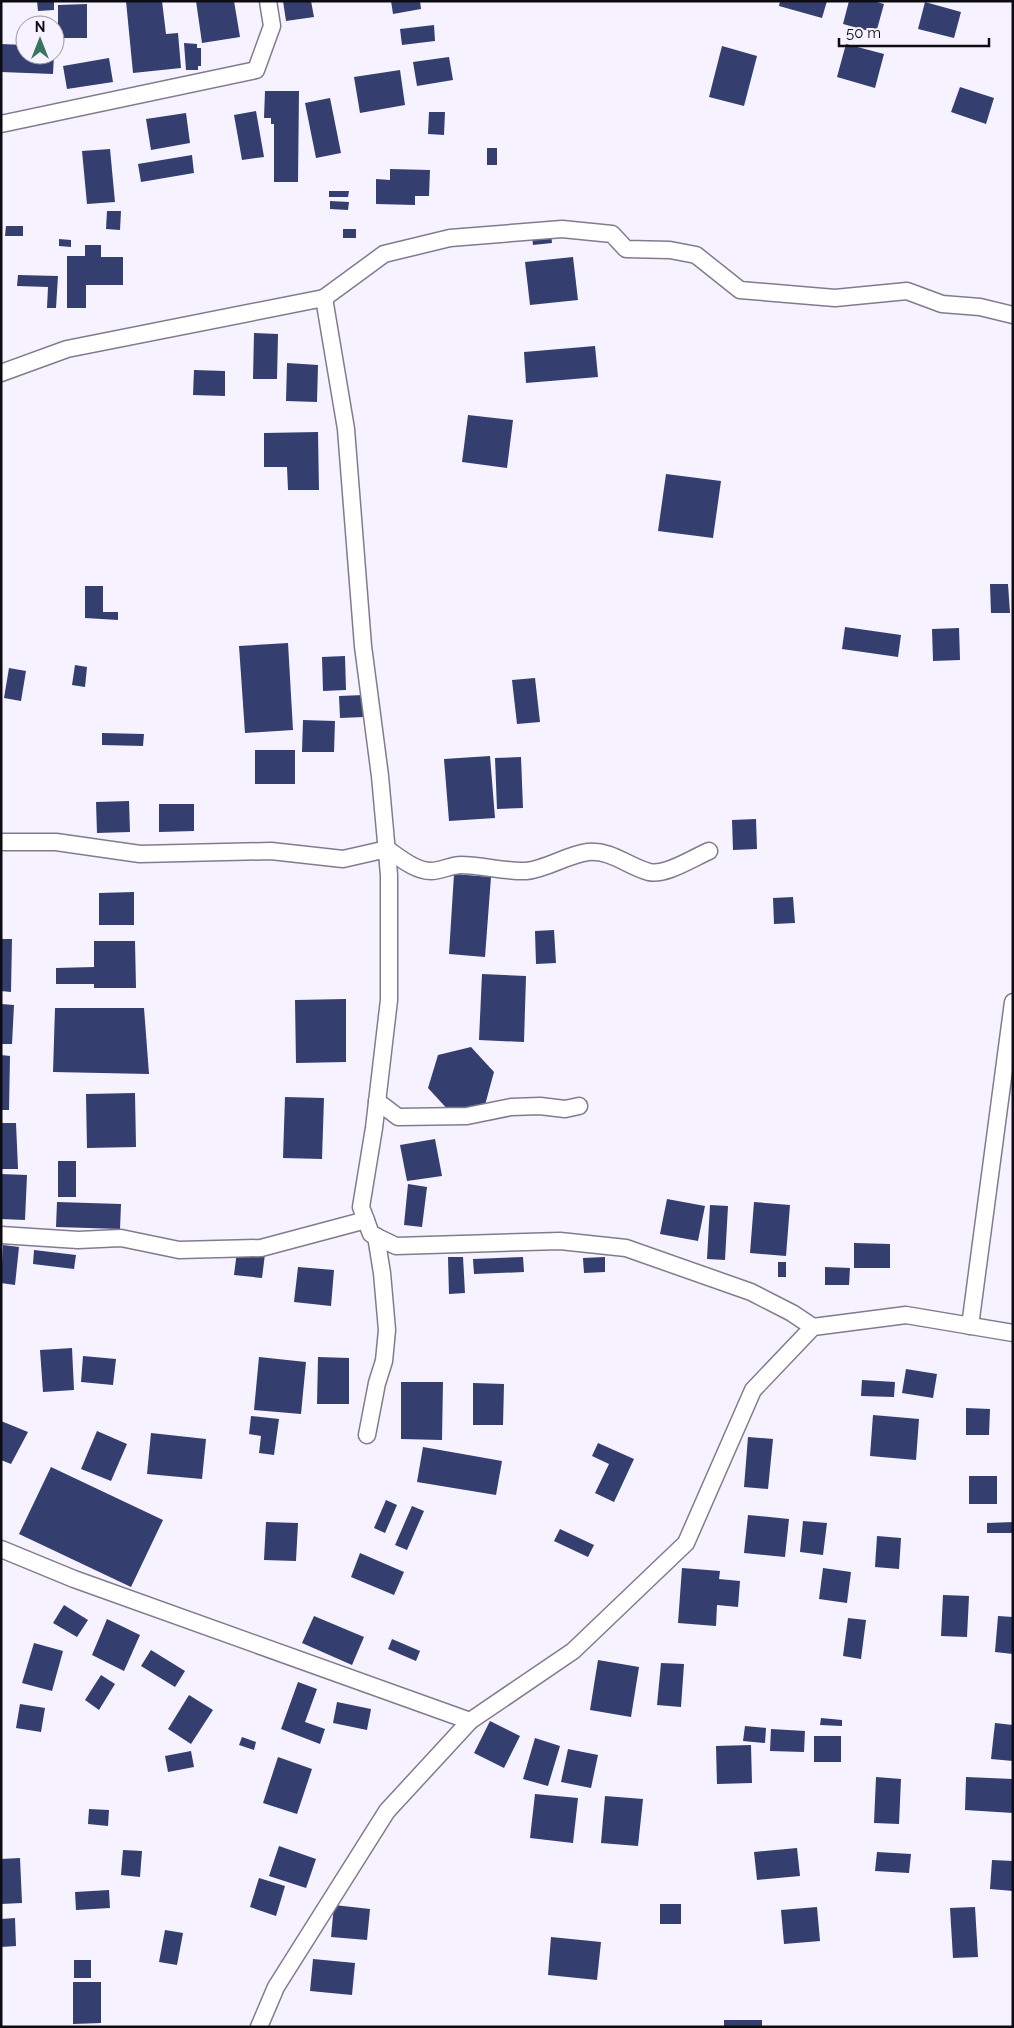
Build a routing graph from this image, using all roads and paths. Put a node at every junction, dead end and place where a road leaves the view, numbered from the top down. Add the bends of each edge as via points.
1 (268, 1) edge
2 (1, 124) edge
3 (324, 298) junction
4 (1013, 315) edge
5 (1, 373) edge
6 (1, 842) edge
7 (387, 849) junction
8 (708, 851) dead end
9 (1013, 1002) edge
10 (377, 1101) junction
11 (579, 1106) dead end
12 (366, 1220) junction
13 (1, 1235) edge
14 (376, 1236) junction
15 (813, 1326) junction
16 (970, 1326) junction
17 (1013, 1332) edge
18 (367, 1435) dead end
19 (1, 1548) edge
20 (470, 1720) junction
21 (260, 2027) edge

1 - 2 street via 272,26 256,70
3 - 4 street via 384,254 450,238 562,229 612,234 626,249 670,250 696,255 740,290 835,298 906,291 942,304 980,307
3 - 5 street via 67,349
3 - 7 street via 346,429 363,646
6 - 7 street via 56,842 140,854 271,851 343,859
7 - 8 street via 413,866 430,871 459,865 525,871 589,852 610,854 650,872 673,870
7 - 10 street via 389,1000
9 - 16 street
10 - 11 street via 398,1117 467,1116 510,1107 565,1109
10 - 12 street via 361,1207
12 - 13 street via 261,1248 179,1250 121,1238 78,1240
12 - 14 street via 371,1234
14 - 15 street via 396,1246 560,1241 626,1248 751,1292
14 - 18 street via 388,1330
15 - 16 street via 906,1315
15 - 20 street via 754,1390 686,1543 573,1651
16 - 17 street
19 - 20 street via 74,1578
20 - 21 street via 387,1811 276,1987

